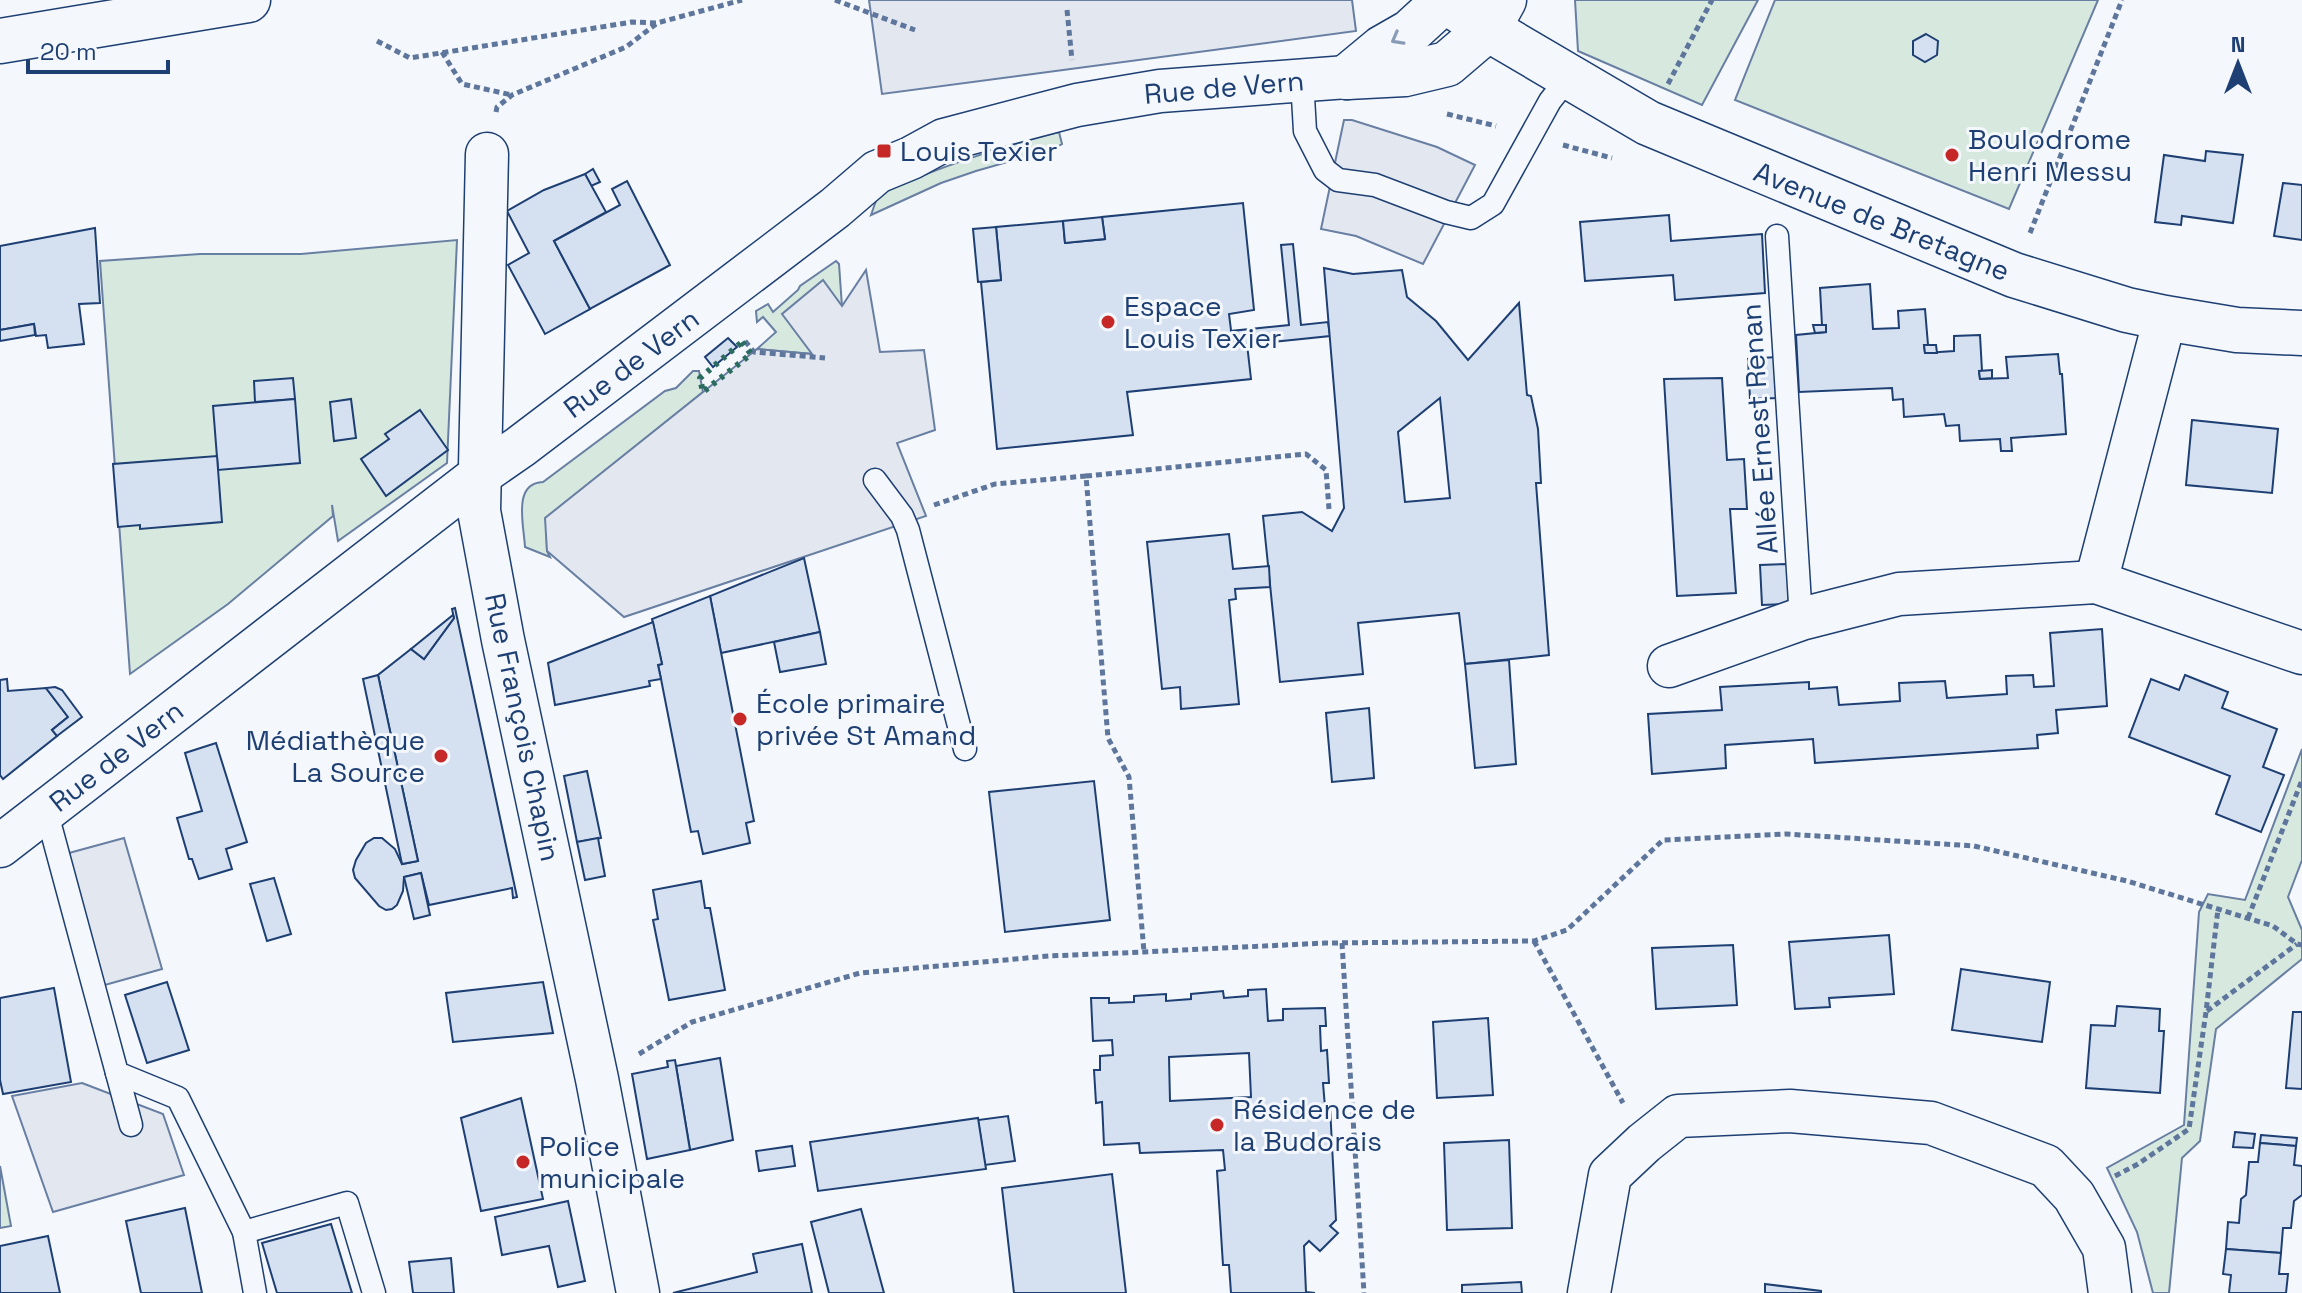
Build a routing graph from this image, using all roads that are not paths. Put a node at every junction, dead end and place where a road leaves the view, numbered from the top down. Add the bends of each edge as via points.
1 (248, 0) edge
2 (1445, 0) edge
3 (1496, 14) edge
4 (0, 41) edge
5 (1347, 77) junction
6 (1569, 77) junction
7 (1302, 80) junction
8 (487, 154) road end
9 (1777, 236) dead end
10 (2165, 318) junction
11 (2302, 333) edge
12 (481, 474) junction
13 (875, 480) dead end
14 (2096, 582) junction
15 (1801, 619) junction
16 (2302, 653) edge
17 (1669, 666) dead end
18 (965, 749) dead end
19 (46, 810) junction
20 (0, 846) edge
21 (117, 1073) junction
22 (131, 1125) dead end
23 (244, 1232) junction
24 (255, 1293) edge
25 (374, 1293) edge
26 (638, 1293) edge
27 (1589, 1293) edge
28 (2110, 1293) edge

1 - 4 street
2 - 3 street
2 -> 5 street
3 - 5 street, Rue de Vern via 1447,64 1405,74
3 - 6 street, Avenue de Bretagne
5 - 7 street, Rue de Vern
6 - 7 lane via 1493,204 1471,218 1375,185 1338,180 1325,170 1305,131
6 - 10 street, Avenue de Bretagne via 1648,123 2014,275
7 - 12 street, Rue de Vern via 1160,91 1077,105 944,140 877,172
8 - 12 street, Rue François Chapin
9 - 15 lane, Allée Ernest Renan
10 - 11 street, Avenue de Bretagne via 2237,330
10 - 14 street
12 - 19 street, Rue de Vern
12 - 26 street, Rue François Chapin via 479,511 503,640
13 - 18 lane via 908,530
14 - 15 street via 1899,594
14 - 16 street
15 - 17 street
19 - 20 street, Rue de Vern
19 - 21 lane
21 - 22 lane
21 - 23 lane via 178,1098
23 - 24 lane
23 - 25 lane via 347,1203
27 - 28 street via 1610,1175 1644,1143 1678,1116 1790,1111 1931,1123 2046,1166 2074,1196 2104,1248

